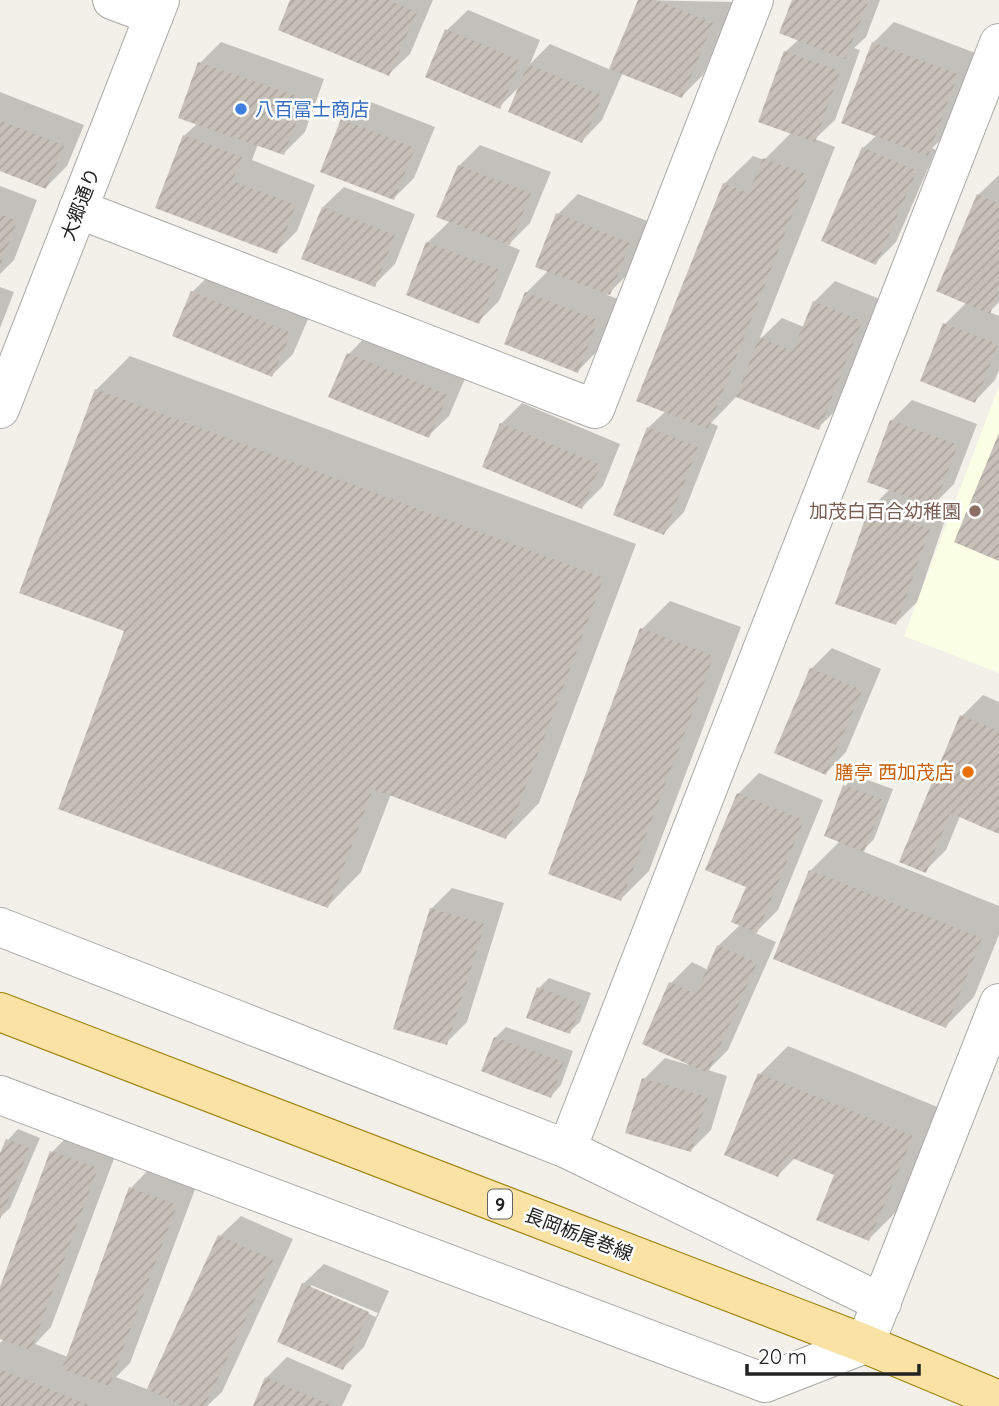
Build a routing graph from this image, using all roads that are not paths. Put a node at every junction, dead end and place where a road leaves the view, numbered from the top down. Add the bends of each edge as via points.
1 (112, 0) edge
2 (754, 0) edge
3 (157, 8) edge
4 (999, 43) edge
5 (78, 209) junction
6 (0, 409) edge
7 (0, 927) edge
8 (999, 1003) edge
9 (0, 1012) edge
10 (0, 1095) edge
11 (567, 1149) junction
12 (881, 1303) junction
13 (866, 1344) junction
14 (999, 1400) edge

1 - 3 street
2 - 5 street via 595,409
3 - 5 street, 大郷通り
4 - 11 street
5 - 6 street, 大郷通り
7 - 11 street
8 - 12 street
9 - 13 main road, 長岡栃尾巻線 / 9
10 - 13 street via 765,1382
11 - 12 street
12 - 13 street
13 - 14 main road, 長岡栃尾巻線 / 9

